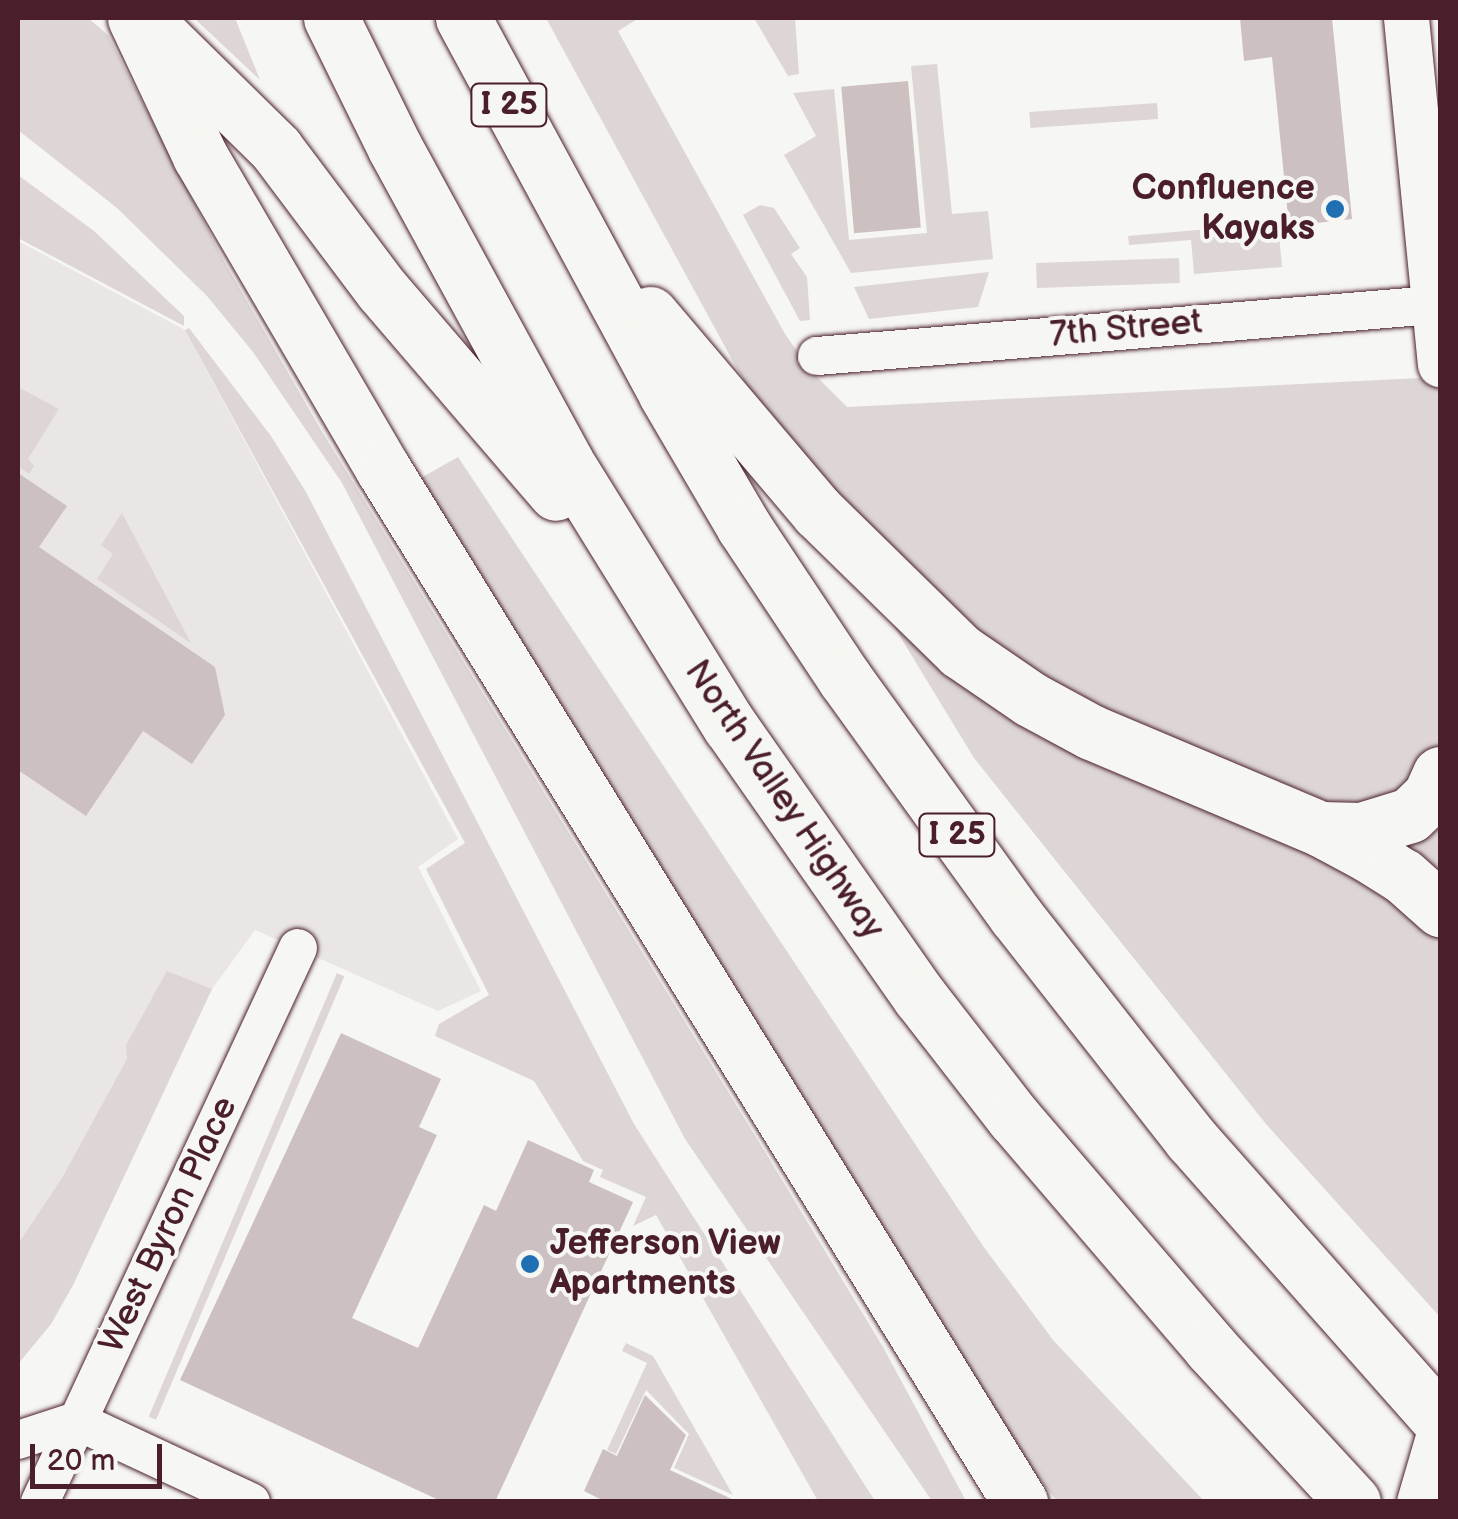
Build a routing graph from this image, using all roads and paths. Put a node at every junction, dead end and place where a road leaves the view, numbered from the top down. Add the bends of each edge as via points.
1 (138, 18) edge
2 (331, 18) edge
3 (463, 18) edge
4 (1406, 18) edge
5 (556, 192) junction
6 (1434, 305) junction
7 (817, 356) dead end
8 (1440, 364) edge
9 (730, 726) junction
10 (1440, 774) edge
11 (1321, 829) junction
12 (1440, 909) edge
13 (298, 948) dead end
14 (1440, 1420) edge
15 (77, 1421) junction
16 (1440, 1430) edge
17 (18, 1440) edge
18 (40, 1502) edge
19 (251, 1502) edge
20 (1020, 1502) edge
21 (1352, 1502) edge
22 (1419, 1502) edge

1 - 9 highway via 198,68 276,149 382,290 586,528
1 - 20 highway via 200,156 383,470
2 - 9 highway, North Valley Highway via 566,462
3 - 5 highway, I 25
4 - 6 street
5 - 11 highway via 818,512 960,651 1090,732
5 - 14 highway, I 25 via 744,527 928,796 1191,1140
6 - 7 street, 7th Street
6 - 8 street
9 - 21 highway, North Valley Highway via 920,997 1014,1118
10 - 11 highway via 1430,796 1410,814 1361,830
11 - 12 highway via 1403,876
13 - 15 street, West Byron Place
15 - 17 street
15 - 18 street, West Byron Place
15 - 19 street
16 - 22 street

